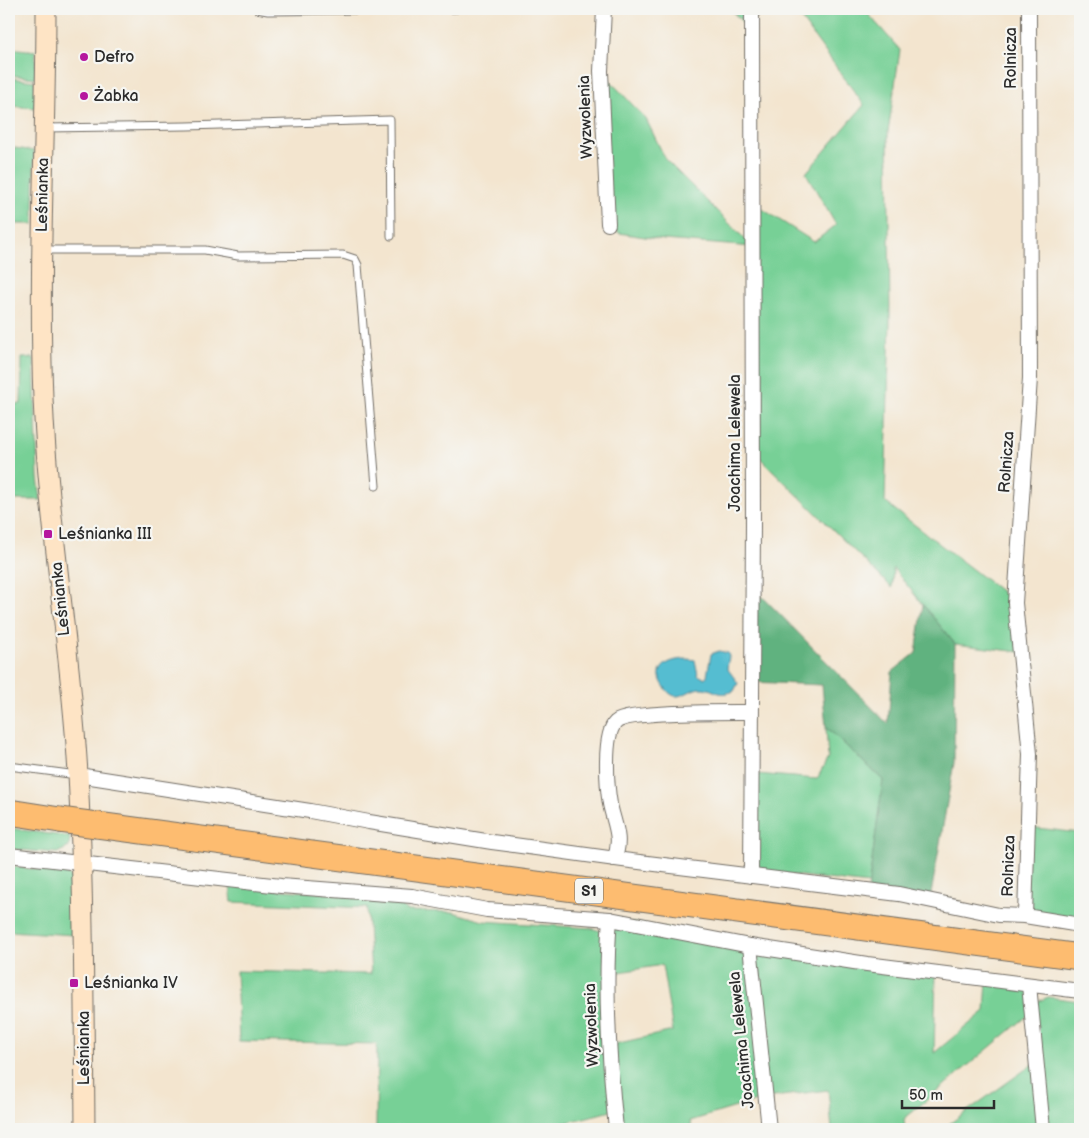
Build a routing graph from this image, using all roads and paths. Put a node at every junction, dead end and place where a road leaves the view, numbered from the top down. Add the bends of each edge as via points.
1 (46, 9) edge
2 (257, 9) edge
3 (456, 9) edge
4 (604, 9) edge
5 (752, 9) edge
6 (1029, 9) edge
7 (340, 10) edge
8 (44, 128) junction
9 (608, 224) dead end
10 (391, 236) dead end
11 (43, 250) junction
12 (376, 486) dead end
13 (751, 712) junction
14 (9, 766) edge
15 (78, 775) junction
16 (9, 812) edge
17 (9, 855) edge
18 (614, 859) junction
19 (81, 863) junction
20 (751, 876) junction
21 (1025, 916) junction
22 (610, 919) junction
23 (1080, 925) edge
24 (750, 946) junction
25 (1080, 957) edge
26 (1029, 985) junction
27 (1080, 991) edge
28 (85, 1129) edge
29 (616, 1129) edge
30 (769, 1129) edge
31 (1043, 1129) edge

1 - 8 street, Leśnianka
2 - 7 lane
3 - 7 lane
4 - 9 street, Wyzwolenia via 601,72
5 - 13 street, Joachima Lelewela
6 - 21 street, Rolnicza via 1030,378 1015,603 1030,754
8 - 10 lane via 390,120
8 - 11 street, Leśnianka
11 - 12 lane via 205,250 238,256 343,255 355,259
11 - 15 street, Leśnianka via 44,409
13 - 18 street via 646,714 625,717 616,722 610,730 608,753 610,802 619,841
13 - 20 street, Joachima Lelewela
14 - 15 lane
15 - 18 street
15 - 19 street, Leśnianka
16 - 25 highway, S1, bridge
17 - 19 street
18 - 20 street
19 - 22 street via 281,886 412,896 487,910
19 - 28 street, Leśnianka
20 - 21 street via 892,893 999,915
21 - 23 street
22 - 24 street
22 - 29 street, Wyzwolenia via 611,1067
24 - 26 street
24 - 30 street, Joachima Lelewela
26 - 27 street
26 - 31 street

